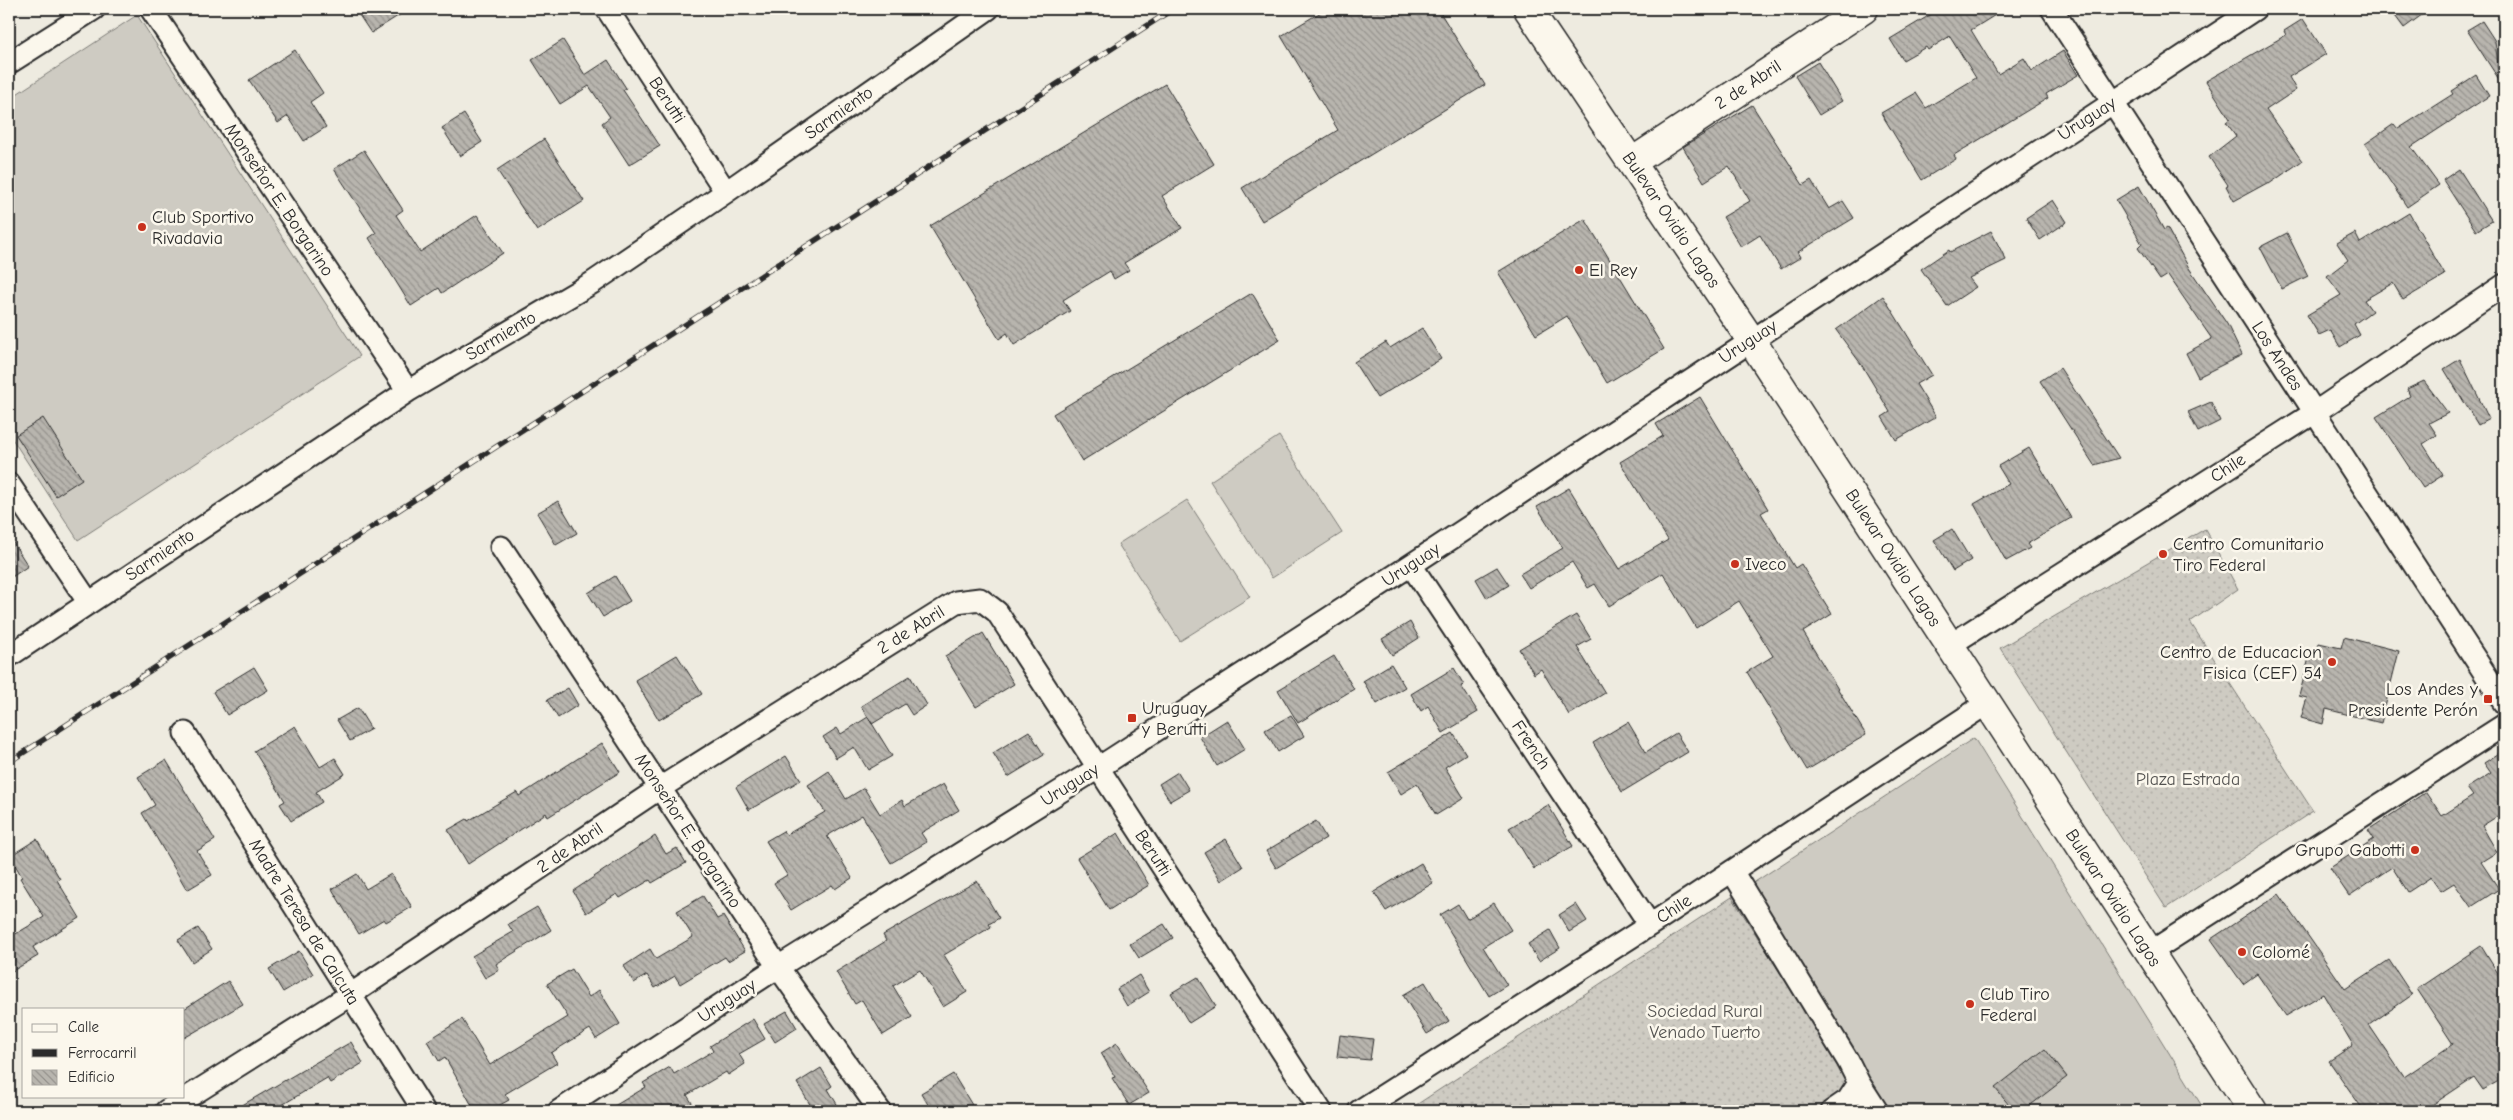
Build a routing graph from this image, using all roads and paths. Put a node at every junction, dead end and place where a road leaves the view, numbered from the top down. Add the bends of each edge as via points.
1 (94, 9) edge
2 (151, 9) edge
3 (607, 9) edge
4 (988, 9) edge
5 (1528, 9) edge
6 (1864, 9) edge
7 (2052, 9) edge
8 (2255, 9) edge
9 (9, 63) edge
10 (2113, 102) junction
11 (1632, 162) junction
12 (726, 192) junction
13 (2504, 285) edge
14 (1751, 340) junction
15 (408, 391) junction
16 (2314, 413) junction
17 (9, 484) edge
18 (501, 547) dead end
19 (1411, 565) junction
20 (980, 599) joint
21 (89, 603) junction
22 (1950, 645) junction
23 (9, 656) edge
24 (2504, 703) edge
25 (1986, 704) junction
26 (2504, 725) edge
27 (185, 733) dead end
28 (1098, 768) junction
29 (660, 788) junction
30 (1732, 871) junction
31 (1650, 925) junction
32 (2150, 953) junction
33 (778, 967) junction
34 (350, 994) junction
35 (1859, 1083) junction
36 (166, 1111) edge
37 (424, 1111) edge
38 (559, 1111) edge
39 (880, 1111) edge
40 (1321, 1111) edge
41 (1359, 1111) edge
42 (1832, 1111) edge
43 (1877, 1111) edge
44 (2253, 1111) edge

1 - 9 street
2 - 15 street, Monseñor E. Borgarino
3 - 12 street, Berutti
4 - 12 street, Sarmiento
5 - 11 main road, Bulevar Ovidio Lagos
6 - 11 main road, 2 de Abril
7 - 10 street, Los Andes
8 - 10 street, Uruguay
10 - 14 street, Uruguay
10 - 16 street, Los Andes
11 - 14 main road, Bulevar Ovidio Lagos
12 - 15 street, Sarmiento via 592,282
13 - 16 street, Chile
14 - 19 street, Uruguay
14 - 22 main road, Bulevar Ovidio Lagos
15 - 21 street, Sarmiento
16 - 22 street, Chile
16 - 24 street, Los Andes
17 - 21 street
18 - 29 street, Monseñor E. Borgarino
19 - 28 street, Uruguay
19 - 31 street, French
20 - 28 street, Berutti via 998,612
20 - 29 street, 2 de Abril via 956,602
21 - 23 street, Sarmiento
22 - 25 main road, Bulevar Ovidio Lagos
25 - 30 street, Chile
25 - 32 main road, Bulevar Ovidio Lagos
26 - 32 street
27 - 34 street, Madre Teresa de Calcuta
28 - 33 street, Uruguay
28 - 40 street, Berutti
29 - 33 street, Monseñor E. Borgarino
29 - 34 street, 2 de Abril
30 - 31 street, Chile
30 - 35 street
31 - 41 street, Chile
32 - 44 main road, Bulevar Ovidio Lagos
33 - 38 street, Uruguay
33 - 39 street, Monseñor E. Borgarino
34 - 36 street, 2 de Abril
34 - 37 street, Madre Teresa de Calcuta
35 - 42 street via 1848,1100
35 - 43 street

